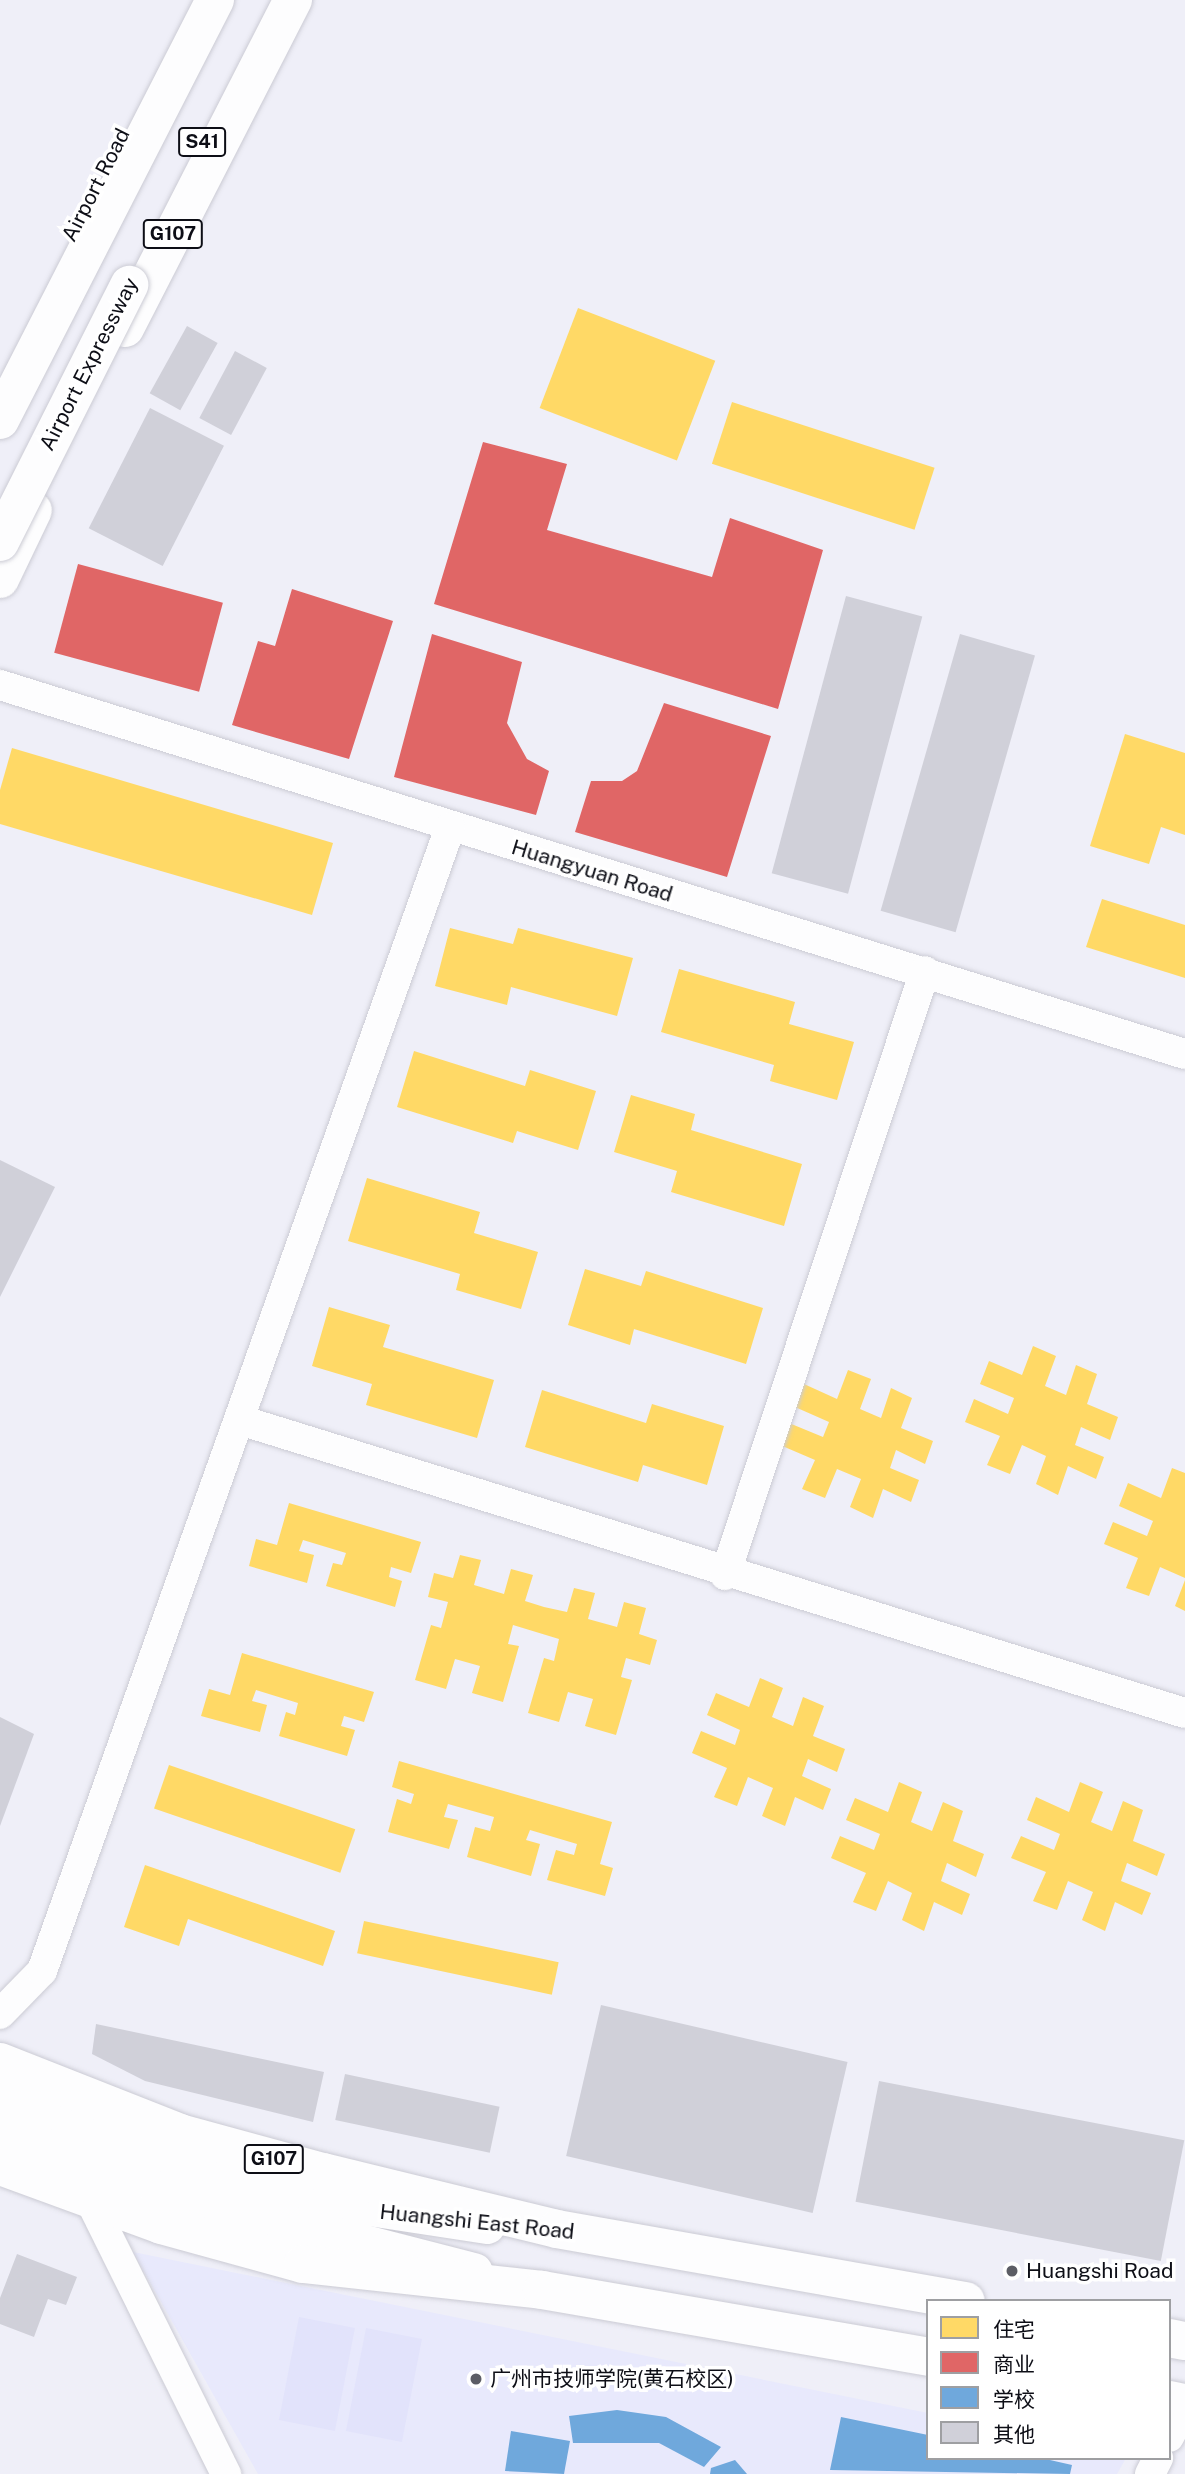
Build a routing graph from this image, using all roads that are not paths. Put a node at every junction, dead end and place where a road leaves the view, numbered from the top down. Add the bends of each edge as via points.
1 (192, 0) edge
2 (215, 0) edge
3 (274, 0) edge
4 (293, 0) edge
5 (0, 371) edge
6 (0, 420) edge
7 (54, 468) junction
8 (0, 523) edge
9 (0, 542) edge
10 (0, 579) edge
11 (0, 685) edge
12 (450, 828) junction
13 (925, 971) junction
14 (1185, 1054) edge
15 (240, 1420) junction
16 (725, 1575) junction
17 (1185, 1713) edge
18 (0, 2014) edge
19 (0, 2062) edge
20 (0, 2097) edge
21 (0, 2129) edge
22 (51, 2135) junction
23 (0, 2166) edge
24 (92, 2203) junction
25 (557, 2229) junction
26 (542, 2290) junction
27 (955, 2299) edge
28 (926, 2357) edge
29 (1185, 2405) edge
30 (1171, 2433) edge
31 (226, 2474) edge

1 - 5 highway, Airport Road
2 - 6 highway, S41
3 - 9 highway, Airport Expressway / S41, bridge
4 - 7 highway, G107
7 - 8 highway
7 - 10 highway, G107
11 - 12 street, Huangyuan Road
12 - 13 street, Huangyuan Road
12 - 15 street
13 - 14 street, Huangyuan Road
13 - 16 street
15 - 16 street
15 - 18 street via 42,1971
16 - 17 street
19 - 25 highway, G107 via 180,2133
20 - 22 main road, Huangshi East Road
21 - 22 main road, Huangshi East Road
22 - 25 main road, Huangshi East Road via 296,2197 405,2216
22 - 26 main road, Huangshi East Road via 183,2197
23 - 24 highway
24 - 26 highway via 303,2264
24 - 31 street
25 - 27 highway, Huangshi East Road / G107
26 - 28 highway, Huangshi East Road
29 - 30 street

